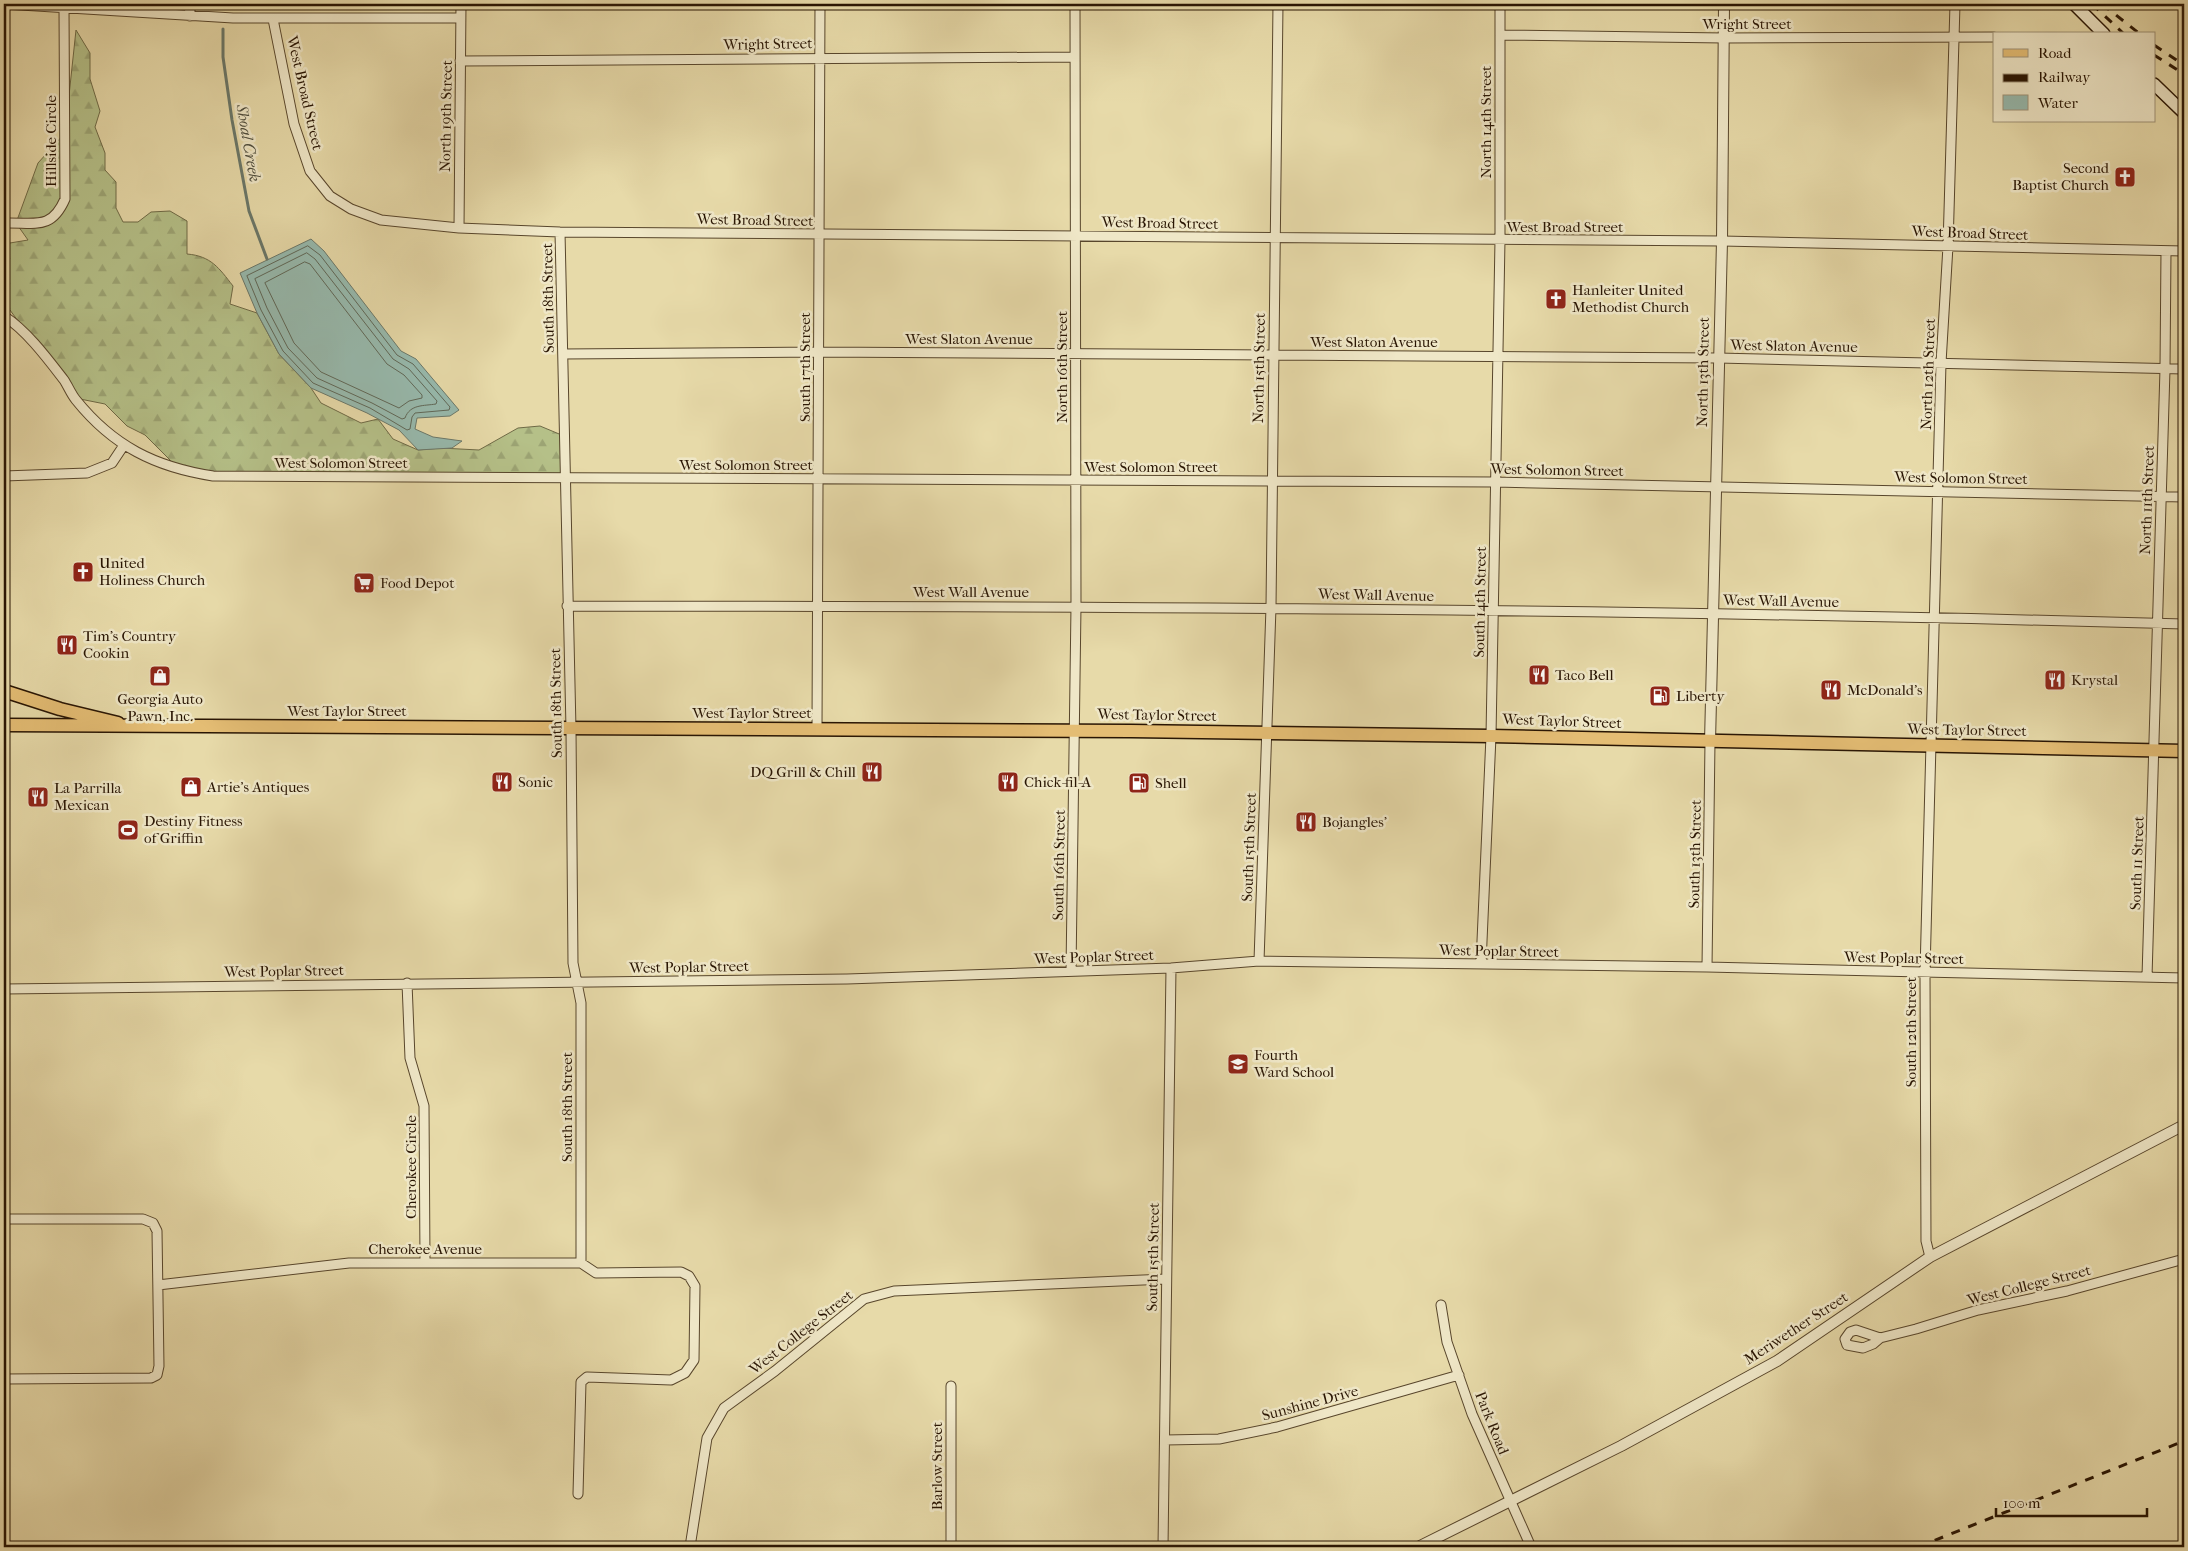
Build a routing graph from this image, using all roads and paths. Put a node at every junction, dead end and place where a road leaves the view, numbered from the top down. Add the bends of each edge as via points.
1 (4, 4) edge
2 (190, 4) edge
3 (460, 4) edge
4 (820, 4) edge
5 (1075, 4) edge
6 (1278, 4) edge
7 (1500, 4) edge
8 (1724, 4) edge
9 (1956, 4) edge
10 (2074, 4) edge
11 (64, 8) junction
12 (190, 16) junction
13 (460, 18) junction
14 (273, 19) junction
15 (2099, 32) edge
16 (1500, 35) junction
17 (1954, 37) junction
18 (1993, 37) edge
19 (1724, 38) junction
20 (822, 57) junction
21 (1075, 57) junction
22 (460, 61) junction
23 (2156, 86) edge
24 (2184, 113) edge
25 (4, 222) edge
26 (458, 228) junction
27 (560, 232) junction
28 (820, 235) junction
29 (1075, 235) junction
30 (1275, 238) junction
31 (1500, 240) junction
32 (1722, 241) junction
33 (1948, 246) junction
34 (2166, 251) junction
35 (2184, 251) edge
36 (4, 316) edge
37 (819, 352) junction
38 (1076, 353) junction
39 (563, 354) junction
40 (1274, 355) junction
41 (1498, 356) junction
42 (1718, 358) junction
43 (1941, 363) junction
44 (2165, 368) junction
45 (2184, 369) edge
46 (124, 445) junction
47 (4, 476) edge
48 (564, 478) junction
49 (818, 480) junction
50 (1076, 480) junction
51 (1271, 481) junction
52 (1495, 482) junction
53 (1716, 487) junction
54 (1938, 492) junction
55 (2161, 496) junction
56 (2184, 497) edge
57 (567, 606) junction
58 (818, 606) junction
59 (1076, 606) junction
60 (1271, 607) junction
61 (1493, 610) junction
62 (1714, 613) junction
63 (1934, 617) junction
64 (2157, 623) junction
65 (2184, 624) edge
66 (4, 691) edge
67 (4, 725) edge
68 (130, 727) junction
69 (571, 729) junction
70 (818, 730) junction
71 (1075, 730) junction
72 (1266, 732) junction
73 (1491, 736) junction
74 (1710, 742) junction
75 (1932, 746) junction
76 (2154, 750) junction
77 (2184, 751) edge
78 (1259, 961) junction
79 (1481, 964) junction
80 (1171, 968) junction
81 (1707, 968) junction
82 (1071, 971) junction
83 (1925, 972) junction
84 (2148, 977) junction
85 (2184, 978) edge
86 (577, 982) junction
87 (407, 983) junction
88 (4, 989) edge
89 (2184, 1125) edge
90 (4, 1220) edge
91 (1930, 1257) junction
92 (2184, 1259) edge
93 (425, 1262) junction
94 (581, 1263) junction
95 (1166, 1279) junction
96 (158, 1285) junction
97 (1441, 1305) dead end
98 (1880, 1338) dead end
99 (1459, 1375) junction
100 (4, 1379) edge
101 (951, 1386) dead end
102 (1165, 1440) junction
103 (578, 1494) dead end
104 (1511, 1500) junction
105 (690, 1547) edge
106 (951, 1547) edge
107 (1163, 1547) edge
108 (1418, 1547) edge
109 (1532, 1547) edge

1 - 11 street
2 - 12 street
3 - 13 street, North 19th Street
4 - 20 street, South 17th Street
5 - 21 street, North 16th Street
6 - 30 street, North 15th Street
7 - 16 street, North 14th Street
8 - 19 street, North 13th Street
9 - 17 street, North 12th Street
10 - 15 main road
11 - 12 street
11 - 25 street, Hillside Circle via 66,199 59,213 48,222
12 - 14 street
13 - 14 street
13 - 22 street, North 19th Street
14 - 26 street, West Broad Street via 294,124 310,170 330,196 351,209 381,220
16 - 19 street, Wright Street
16 - 31 street, North 14th Street
17 - 18 street, Wright Street
17 - 19 street, Wright Street
17 - 33 street, North 12th Street
19 - 32 street, North 13th Street
20 - 21 street, Wright Street
20 - 22 street, Wright Street
20 - 28 street, South 17th Street
21 - 29 street, North 16th Street
22 - 26 street, North 19th Street
23 - 24 main road
26 - 27 street, West Broad Street
27 - 28 street, West Broad Street
27 - 39 street, South 18th Street
28 - 29 street, West Broad Street
28 - 37 street, South 17th Street
29 - 30 street, West Broad Street
29 - 38 street, North 16th Street
30 - 31 street, West Broad Street
30 - 40 street, North 15th Street
31 - 32 street, West Broad Street
31 - 41 street, South 14th Street
32 - 33 street, West Broad Street
32 - 42 street, North 13th Street
33 - 34 street, West Broad Street
33 - 43 street, North 12th Street
34 - 35 street, West Broad Street
34 - 44 street, North 11th Street
36 - 46 street, West Solomon Street via 34,343 93,419
37 - 38 street, West Slaton Avenue
37 - 39 street, West Slaton Avenue
37 - 49 street, South 17th Street
38 - 40 street, West Slaton Avenue
38 - 50 street, North 16th Street
39 - 48 street, South 18th Street
40 - 41 street, West Slaton Avenue
40 - 51 street, North 15th Street
41 - 42 street, West Slaton Avenue
41 - 52 street, South 14th Street
42 - 43 street, West Slaton Avenue
42 - 53 street, North 13th Street
43 - 44 street, West Slaton Avenue
43 - 54 street, North 12th Street
44 - 45 street, West Slaton Avenue
44 - 55 street, North 11th Street
46 - 47 street via 112,463 87,474
46 - 48 street, West Solomon Street via 181,471 213,476
48 - 49 street, West Solomon Street
48 - 57 street, South 18th Street
49 - 50 street, West Solomon Street
49 - 58 street, South 17th Street
50 - 51 street, West Solomon Street
50 - 59 street, North 16th Street
51 - 52 street, West Solomon Street
51 - 60 street, North 15th Street
52 - 53 street, West Solomon Street
52 - 61 street, South 14th Street
53 - 54 street, West Solomon Street
53 - 62 street, North 13th Street
54 - 55 street, West Solomon Street
54 - 63 street, North 12th Street
55 - 56 street, West Solomon Street
55 - 64 street, North 11th Street
57 - 58 street, West Wall Avenue
57 - 69 street, South 18th Street
58 - 59 street, West Wall Avenue
58 - 70 street, South 17th Street
59 - 60 street, West Wall Avenue
59 - 71 street, North 16th Street
60 - 61 street, West Wall Avenue
60 - 72 street, North 15th Street
61 - 62 street, West Wall Avenue
61 - 73 street, South 14th Street
62 - 63 street, West Wall Avenue
62 - 74 street, North 13th Street
63 - 64 street, West Wall Avenue
63 - 75 street, North 12th Street
64 - 65 street, West Wall Avenue
64 - 76 street, North 11th Street
66 - 68 main road
67 - 68 main road, West Taylor Street
68 - 69 main road, West Taylor Street
69 - 70 main road, West Taylor Street
69 - 86 street, South 18th Street via 573,963
70 - 71 main road, West Taylor Street
71 - 72 main road, West Taylor Street
71 - 82 street, South 16th Street
72 - 73 main road, West Taylor Street
72 - 78 street, South 15th Street
73 - 74 main road, West Taylor Street
73 - 79 street, South 14th Street
74 - 75 main road, West Taylor Street
74 - 81 street, South 13th Street
75 - 76 main road, West Taylor Street
75 - 83 street, South 12th Street
76 - 77 main road, West Taylor Street
76 - 84 street, South 11 Street
78 - 79 street, West Poplar Street
78 - 80 street, West Poplar Street
79 - 81 street, West Poplar Street
80 - 82 street, West Poplar Street
80 - 95 street, South 15th Street
81 - 83 street, West Poplar Street
82 - 86 street, West Poplar Street via 848,979
83 - 84 street, West Poplar Street
83 - 91 street, South 12th Street via 1926,1241
84 - 85 street, West Poplar Street
86 - 87 street, West Poplar Street
86 - 94 street, South 18th Street via 581,1003
87 - 88 street, West Poplar Street
87 - 93 street, Cherokee Circle via 410,1058 424,1106
89 - 91 street, Meriwether Street
90 - 96 street via 143,1219 153,1223 157,1230
91 - 104 street, Meriwether Street via 1777,1361 1621,1446
92 - 98 street, West College Street
93 - 94 street, Cherokee Avenue
93 - 96 street, Cherokee Avenue via 349,1263
94 - 103 street, Cherokee Avenue via 596,1273 681,1272 690,1276 695,1286 694,1360 686,1373 671,1380 587,1377 581,1382
95 - 102 street, South 15th Street
95 - 105 street, West College Street via 894,1291 864,1300 724,1408 707,1438
96 - 100 street via 159,1366 156,1376
97 - 99 street, Park Road via 1447,1342
99 - 102 street, Sunshine Drive via 1272,1428 1219,1438
99 - 104 street, Park Road via 1485,1445
101 - 106 street, Barlow Street
102 - 107 street, South 15th Street
104 - 108 street, Meriwether Street
104 - 109 street, Park Road

